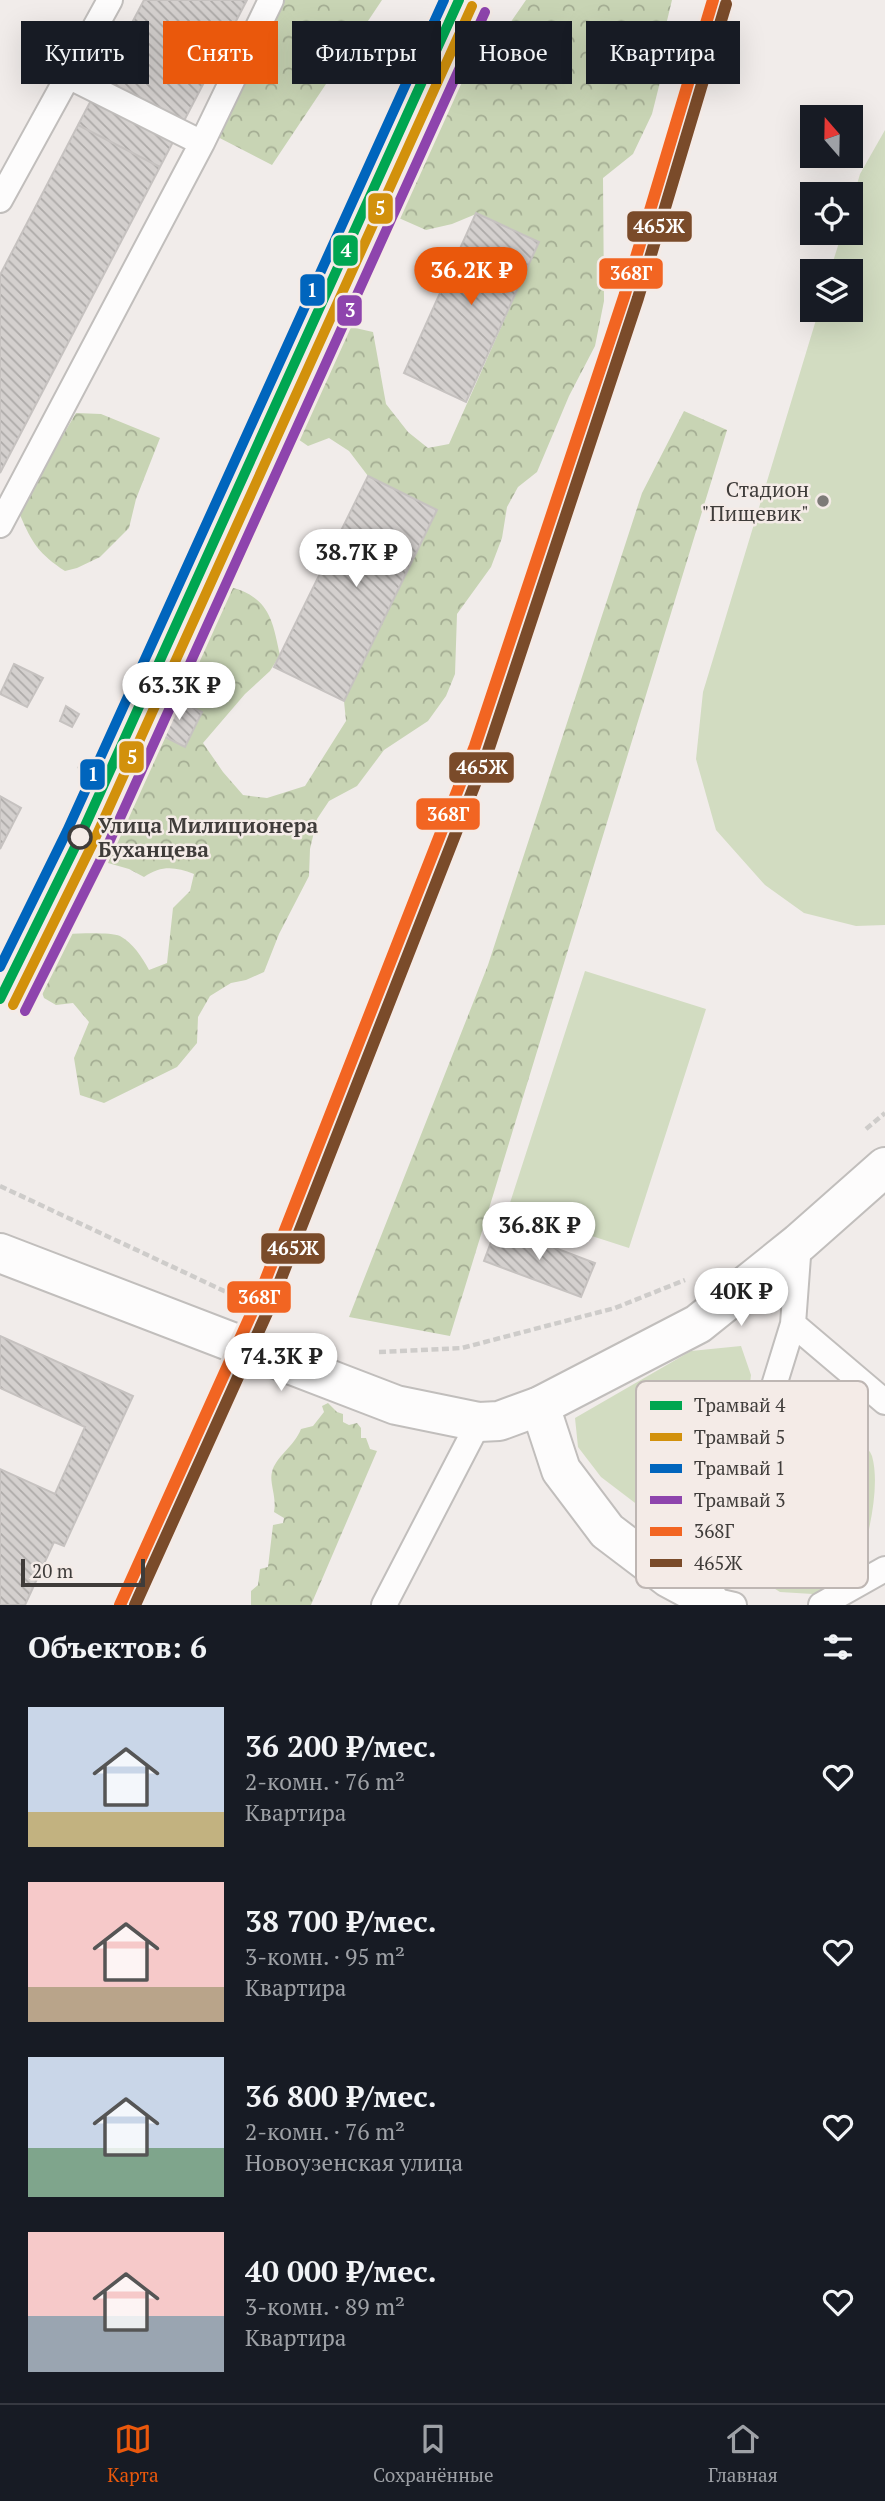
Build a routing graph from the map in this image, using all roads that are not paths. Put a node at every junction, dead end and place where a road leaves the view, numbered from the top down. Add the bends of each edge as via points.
1 (110, 0) edge
2 (271, 0) edge
3 (98, 21) edge
4 (64, 84) edge
5 (84, 84) edge
6 (202, 143) junction
7 (0, 200) edge
8 (0, 525) edge
9 (885, 1167) edge
10 (799, 1243) junction
11 (0, 1253) edge
12 (793, 1324) junction
13 (777, 1381) edge
14 (860, 1381) edge
15 (868, 1388) edge
16 (885, 1402) edge
17 (540, 1406) junction
18 (479, 1422) junction
19 (636, 1553) edge
20 (885, 1569) edge
21 (868, 1579) edge
22 (688, 1588) edge
23 (851, 1588) edge
24 (717, 1603) edge
25 (384, 1605) edge
26 (821, 1605) edge

1 - 3 lane
2 - 6 lane
4 - 7 lane
5 - 6 lane
6 - 8 lane
9 - 10 street
10 - 12 lane
10 - 17 street via 698,1324
11 - 18 street via 396,1405
12 - 13 lane
12 - 14 lane
15 - 16 lane
17 - 18 street via 499,1421
17 - 19 street via 561,1470 607,1531
18 - 25 lane
20 - 21 lane
22 - 24 street
23 - 26 lane

